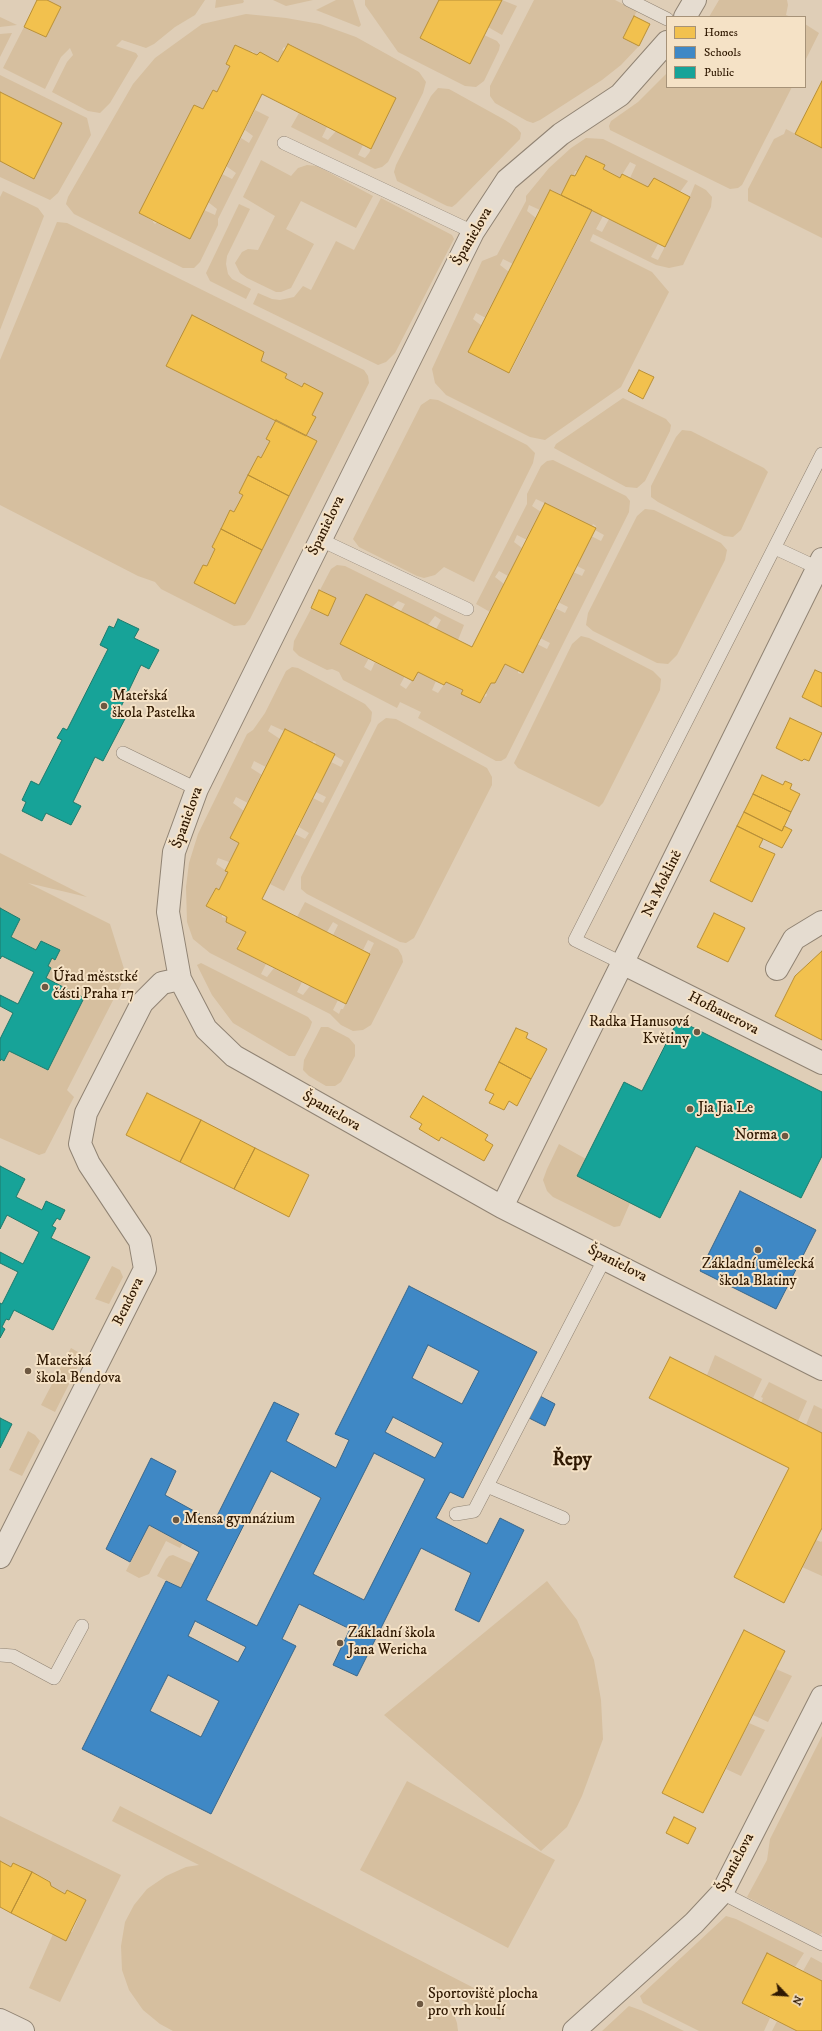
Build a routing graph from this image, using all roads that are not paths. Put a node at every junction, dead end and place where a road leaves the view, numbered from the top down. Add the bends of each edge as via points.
1 (629, 0) edge
2 (696, 0) edge
3 (686, 16) edge
4 (666, 18) edge
5 (666, 43) edge
6 (284, 143) dead end
7 (473, 232) junction
8 (822, 454) edge
9 (321, 540) junction
10 (775, 548) junction
11 (820, 564) edge
12 (467, 610) dead end
13 (123, 753) dead end
14 (197, 789) junction
15 (822, 922) edge
16 (624, 964) junction
17 (777, 969) dead end
18 (180, 979) junction
19 (822, 1063) edge
20 (502, 1207) junction
21 (605, 1258) junction
22 (822, 1369) edge
23 (487, 1486) junction
24 (456, 1514) dead end
25 (563, 1518) dead end
26 (0, 1557) edge
27 (82, 1626) dead end
28 (0, 1655) edge
29 (822, 1697) edge
30 (722, 1893) junction
31 (822, 1944) edge
32 (0, 2020) edge
33 (23, 2031) edge
34 (574, 2031) edge

1 - 4 lane
2 - 3 street
5 - 7 street, Španielova via 620,95 561,134 507,180
6 - 7 lane
7 - 9 street, Španielova
8 - 10 lane
9 - 12 lane
9 - 14 street, Španielova
10 - 11 lane
10 - 16 lane via 576,940
11 - 16 street, Na Moklině
13 - 14 lane
14 - 18 street, Španielova via 174,852 168,912
15 - 17 street via 794,939
16 - 19 street, Hofbauerova
16 - 20 street, Na Moklině
18 - 20 street, Španielova via 206,1029 234,1056
18 - 26 street, Bendova via 162,983 142,1003 86,1113 80,1144 89,1164 140,1241 145,1269
20 - 21 street, Španielova
21 - 22 street, Španielova
21 - 23 lane
23 - 24 lane via 474,1511
23 - 25 lane
27 - 28 lane via 54,1678 13,1656
29 - 30 street, Španielova
30 - 31 lane
30 - 34 street, Španielova via 694,1923
32 - 33 street

